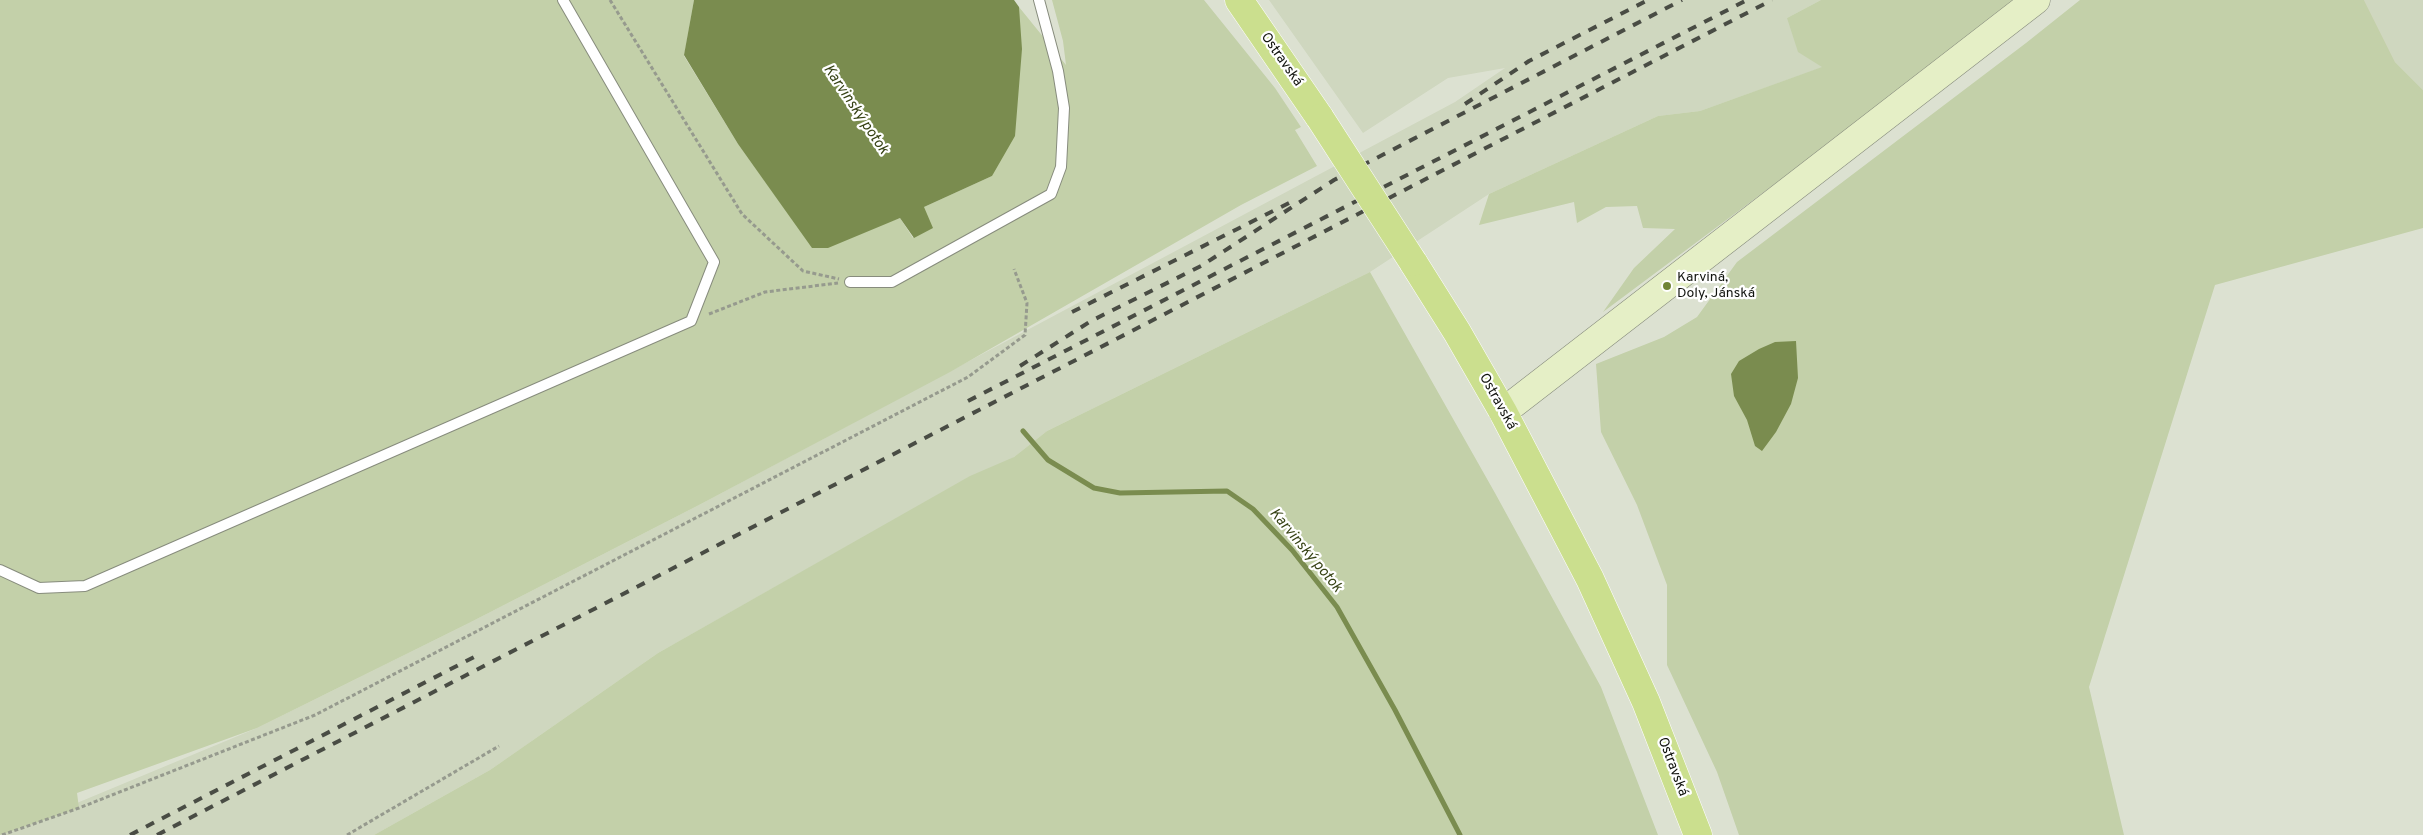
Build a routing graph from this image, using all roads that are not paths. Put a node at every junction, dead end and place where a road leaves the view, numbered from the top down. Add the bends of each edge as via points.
1 (563, 0) edge
2 (1039, 0) edge
3 (1239, 0) edge
4 (2036, 0) edge
5 (850, 282) road end
6 (1503, 412) junction
7 (0, 570) edge
8 (1698, 835) edge

1 - 7 lane via 714,262 691,321 85,586 39,588
2 - 5 lane via 1064,108 1061,167 1051,194 892,282
3 - 6 main road, Ostravská, bridge via 1413,262
4 - 6 street
6 - 8 main road, Ostravská via 1609,618 1663,743

